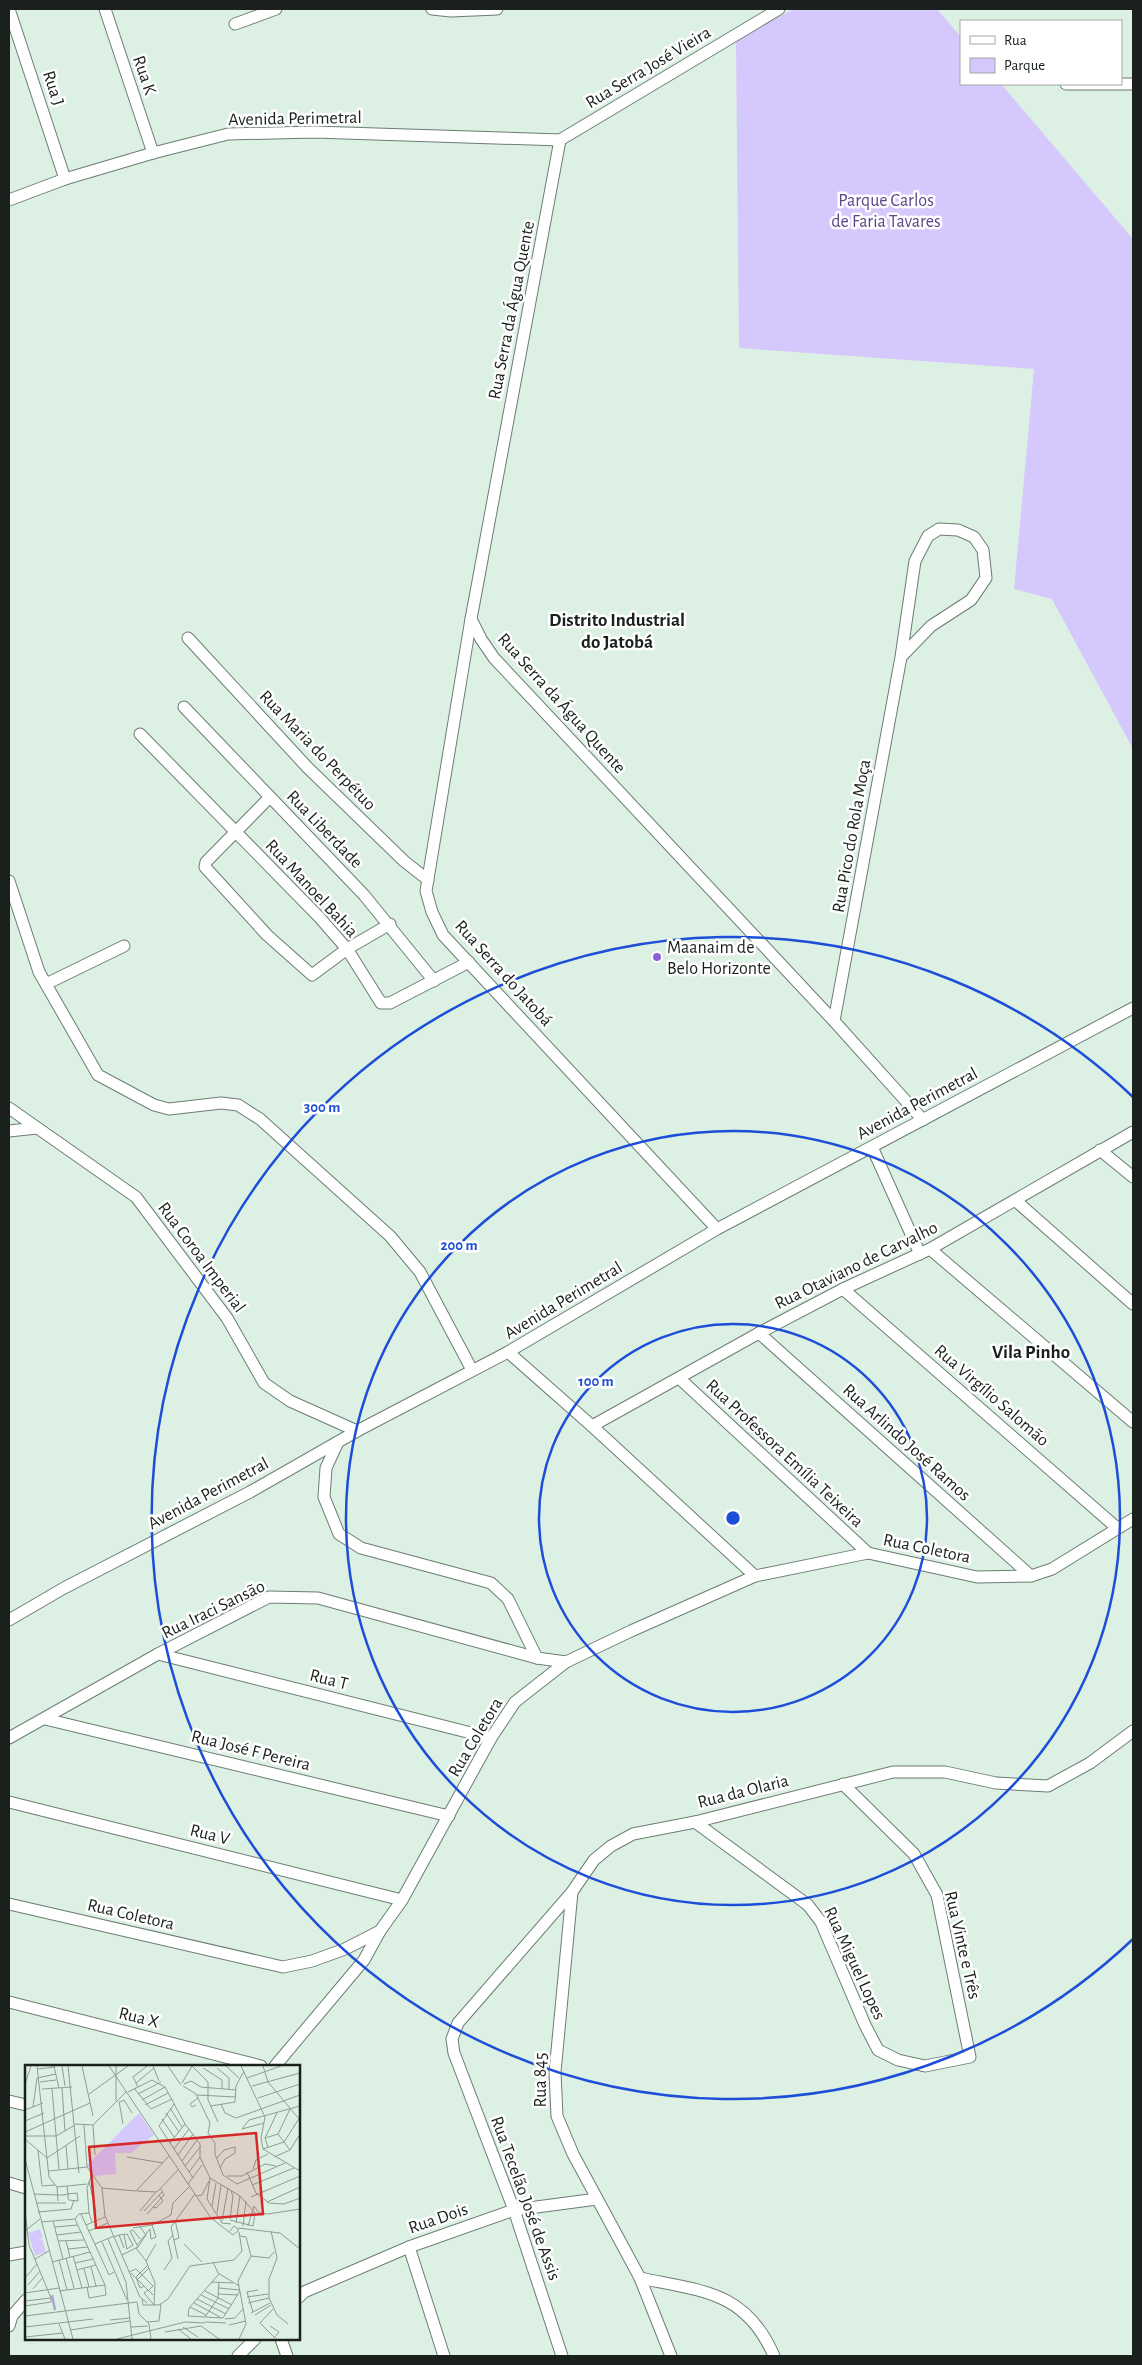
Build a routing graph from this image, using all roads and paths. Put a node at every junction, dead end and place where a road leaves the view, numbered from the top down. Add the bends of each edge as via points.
1 (9, 9) edge
2 (105, 9) edge
3 (276, 9) edge
4 (432, 9) edge
5 (497, 9) edge
6 (774, 10) edge
7 (235, 24) dead end
8 (560, 140) junction
9 (153, 153) junction
10 (65, 179) junction
11 (9, 200) edge
12 (472, 619) junction
13 (188, 638) dead end
14 (901, 657) junction
15 (184, 707) dead end
16 (140, 734) dead end
17 (270, 797) junction
18 (235, 833) junction
19 (428, 880) junction
20 (9, 881) edge
21 (390, 924) junction
22 (124, 946) dead end
23 (347, 949) junction
24 (469, 962) junction
25 (434, 980) junction
26 (46, 984) junction
27 (1133, 1008) edge
28 (834, 1021) junction
29 (9, 1108) edge
30 (923, 1120) junction
31 (37, 1128) junction
32 (9, 1131) edge
33 (1133, 1132) edge
34 (872, 1147) junction
35 (1100, 1150) junction
36 (1133, 1177) edge
37 (1016, 1201) junction
38 (716, 1229) junction
39 (925, 1251) junction
40 (843, 1289) junction
41 (1133, 1304) edge
42 (759, 1333) junction
43 (508, 1352) junction
44 (472, 1370) junction
45 (678, 1378) junction
46 (1133, 1422) edge
47 (592, 1426) junction
48 (357, 1431) junction
49 (338, 1442) junction
50 (1133, 1519) edge
51 (1118, 1528) junction
52 (868, 1553) junction
53 (755, 1576) junction
54 (1031, 1576) junction
55 (9, 1620) edge
56 (158, 1654) junction
57 (537, 1658) junction
58 (566, 1662) junction
59 (45, 1719) junction
60 (1133, 1731) edge
61 (9, 1738) edge
62 (492, 1738) junction
63 (843, 1784) junction
64 (9, 1802) edge
65 (448, 1816) junction
66 (695, 1822) junction
67 (572, 1892) junction
68 (402, 1900) junction
69 (9, 1904) edge
70 (380, 1931) junction
71 (9, 2002) edge
72 (454, 2053) joint
73 (970, 2057) joint
74 (256, 2065) edge
75 (276, 2065) edge
76 (9, 2101) edge
77 (25, 2105) edge
78 (9, 2183) edge
79 (25, 2188) edge
80 (597, 2199) junction
81 (514, 2210) junction
82 (409, 2247) junction
83 (25, 2252) edge
84 (9, 2255) edge
85 (640, 2278) junction
86 (300, 2296) edge
87 (25, 2301) edge
88 (9, 2326) edge
89 (254, 2340) edge
90 (281, 2340) edge
91 (238, 2356) edge
92 (287, 2356) edge
93 (444, 2356) edge
94 (562, 2356) edge
95 (670, 2356) edge
96 (774, 2356) edge

1 - 10 street, Rua J
2 - 9 street, Rua K
3 - 7 street
4 - 5 street
6 - 8 street, Rua Serra José Vieira
8 - 9 street, Avenida Perimetral via 314,132 228,134
8 - 12 street, Rua Serra da Água Quente
9 - 10 street, Avenida Perimetral
10 - 11 street, Avenida Perimetral
12 - 19 street, Rua Serra do Jatobá
12 - 28 street, Rua Serra da Água Quente via 494,658
13 - 19 street, Rua Maria do Perpétuo via 307,767
14 - 14 street, Rua Pico do Rola Moça via 915,561 928,536 939,529 958,530 974,537 983,550 986,578 971,600 931,626
14 - 28 street, Rua Pico do Rola Moça
15 - 17 street, Rua Liberdade
16 - 18 street, Rua Manoel Bahia
17 - 18 street
17 - 21 street, Rua Liberdade
18 - 23 street, Rua Manoel Bahia
18 - 23 street via 206,862 207,871 267,935 312,975
19 - 24 street, Rua Serra do Jatobá via 426,891 443,934
20 - 26 street via 39,972
21 - 23 street
21 - 25 street, Rua Liberdade
22 - 26 street
23 - 25 street, Rua Manoel Bahia via 381,1003 390,1003
24 - 25 street, Rua Manoel Bahia
24 - 38 street, Rua Serra do Jatobá
26 - 44 street via 98,1075 154,1105 169,1109 221,1103 238,1105 260,1119 390,1236 420,1272
27 - 30 street, Avenida Perimetral
28 - 30 street, Rua Serra da Água Quente
29 - 31 street, Rua Coroa Imperial
30 - 34 street, Avenida Perimetral
31 - 32 street
31 - 48 street, Rua Coroa Imperial via 136,1197 228,1318 264,1383 290,1401
33 - 35 street, Rua Otaviano de Carvalho
34 - 38 street, Avenida Perimetral
34 - 39 street
35 - 36 street
35 - 37 street, Rua Otaviano de Carvalho
37 - 39 street, Rua Otaviano de Carvalho
37 - 41 street
38 - 43 street, Avenida Perimetral
39 - 40 street, Rua Otaviano de Carvalho
39 - 46 street
40 - 42 street, Rua Otaviano de Carvalho
40 - 51 street, Rua Virgílio Salomão
42 - 45 street, Rua Otaviano de Carvalho
42 - 54 street, Rua Arlindo José Ramos
43 - 44 street, Avenida Perimetral
43 - 47 street
44 - 48 street, Avenida Perimetral
45 - 47 street, Rua Otaviano de Carvalho
45 - 52 street, Rua Professora Emília Teixeira
47 - 53 street
48 - 49 street, Avenida Perimetral
49 - 55 street, Avenida Perimetral
49 - 57 street via 326,1468 324,1497 339,1534 361,1548 492,1584 508,1598
50 - 51 street, Rua Coletora
51 - 54 street, Rua Coletora via 1052,1569
52 - 53 street, Rua Coletora
52 - 54 street, Rua Coletora via 976,1577
53 - 58 street, Rua Coletora
56 - 57 street, Rua Iraci Sansão via 269,1597 290,1596 318,1598
56 - 59 street, Rua Iraci Sansão
56 - 62 street, Rua T
57 - 58 street, Rua Iraci Sansão
58 - 62 street, Rua Coletora via 515,1702
59 - 61 street, Rua Iraci Sansão
59 - 65 street, Rua José F Pereira
60 - 63 street, Rua da Olaria via 1090,1763 1048,1786 996,1783 945,1772 893,1772
62 - 65 street, Rua Coletora
63 - 66 street, Rua da Olaria
63 - 73 street, Rua Vinte e Três via 914,1854 937,1895
64 - 68 street, Rua V
65 - 68 street, Rua Coletora
66 - 67 street, Rua da Olaria via 633,1834 611,1846 594,1860
66 - 73 street, Rua Miguel Lopes via 808,1905 821,1922 878,2050 898,2060 925,2066
67 - 72 street, Rua da Olaria via 458,2024 452,2039
67 - 80 street, Rua 845 via 554,2072 557,2116
68 - 70 street, Rua Coletora
69 - 70 street, Rua Coletora via 282,1967 346,1949
70 - 75 street via 364,1960
71 - 74 street, Rua X
72 - 81 street, Rua Tecelão José de Assis
76 - 77 street
78 - 79 street
80 - 81 street, Rua Dois
80 - 85 street, Rua 845
81 - 82 street, Rua Dois
81 - 94 street, Rua Tecelão José de Assis
82 - 86 street, Rua Dois
82 - 93 street
83 - 84 street
85 - 95 street, Rua 845
85 - 96 street via 703,2291 734,2303 759,2328
87 - 88 street via 12,2316
89 - 91 street
90 - 92 street

